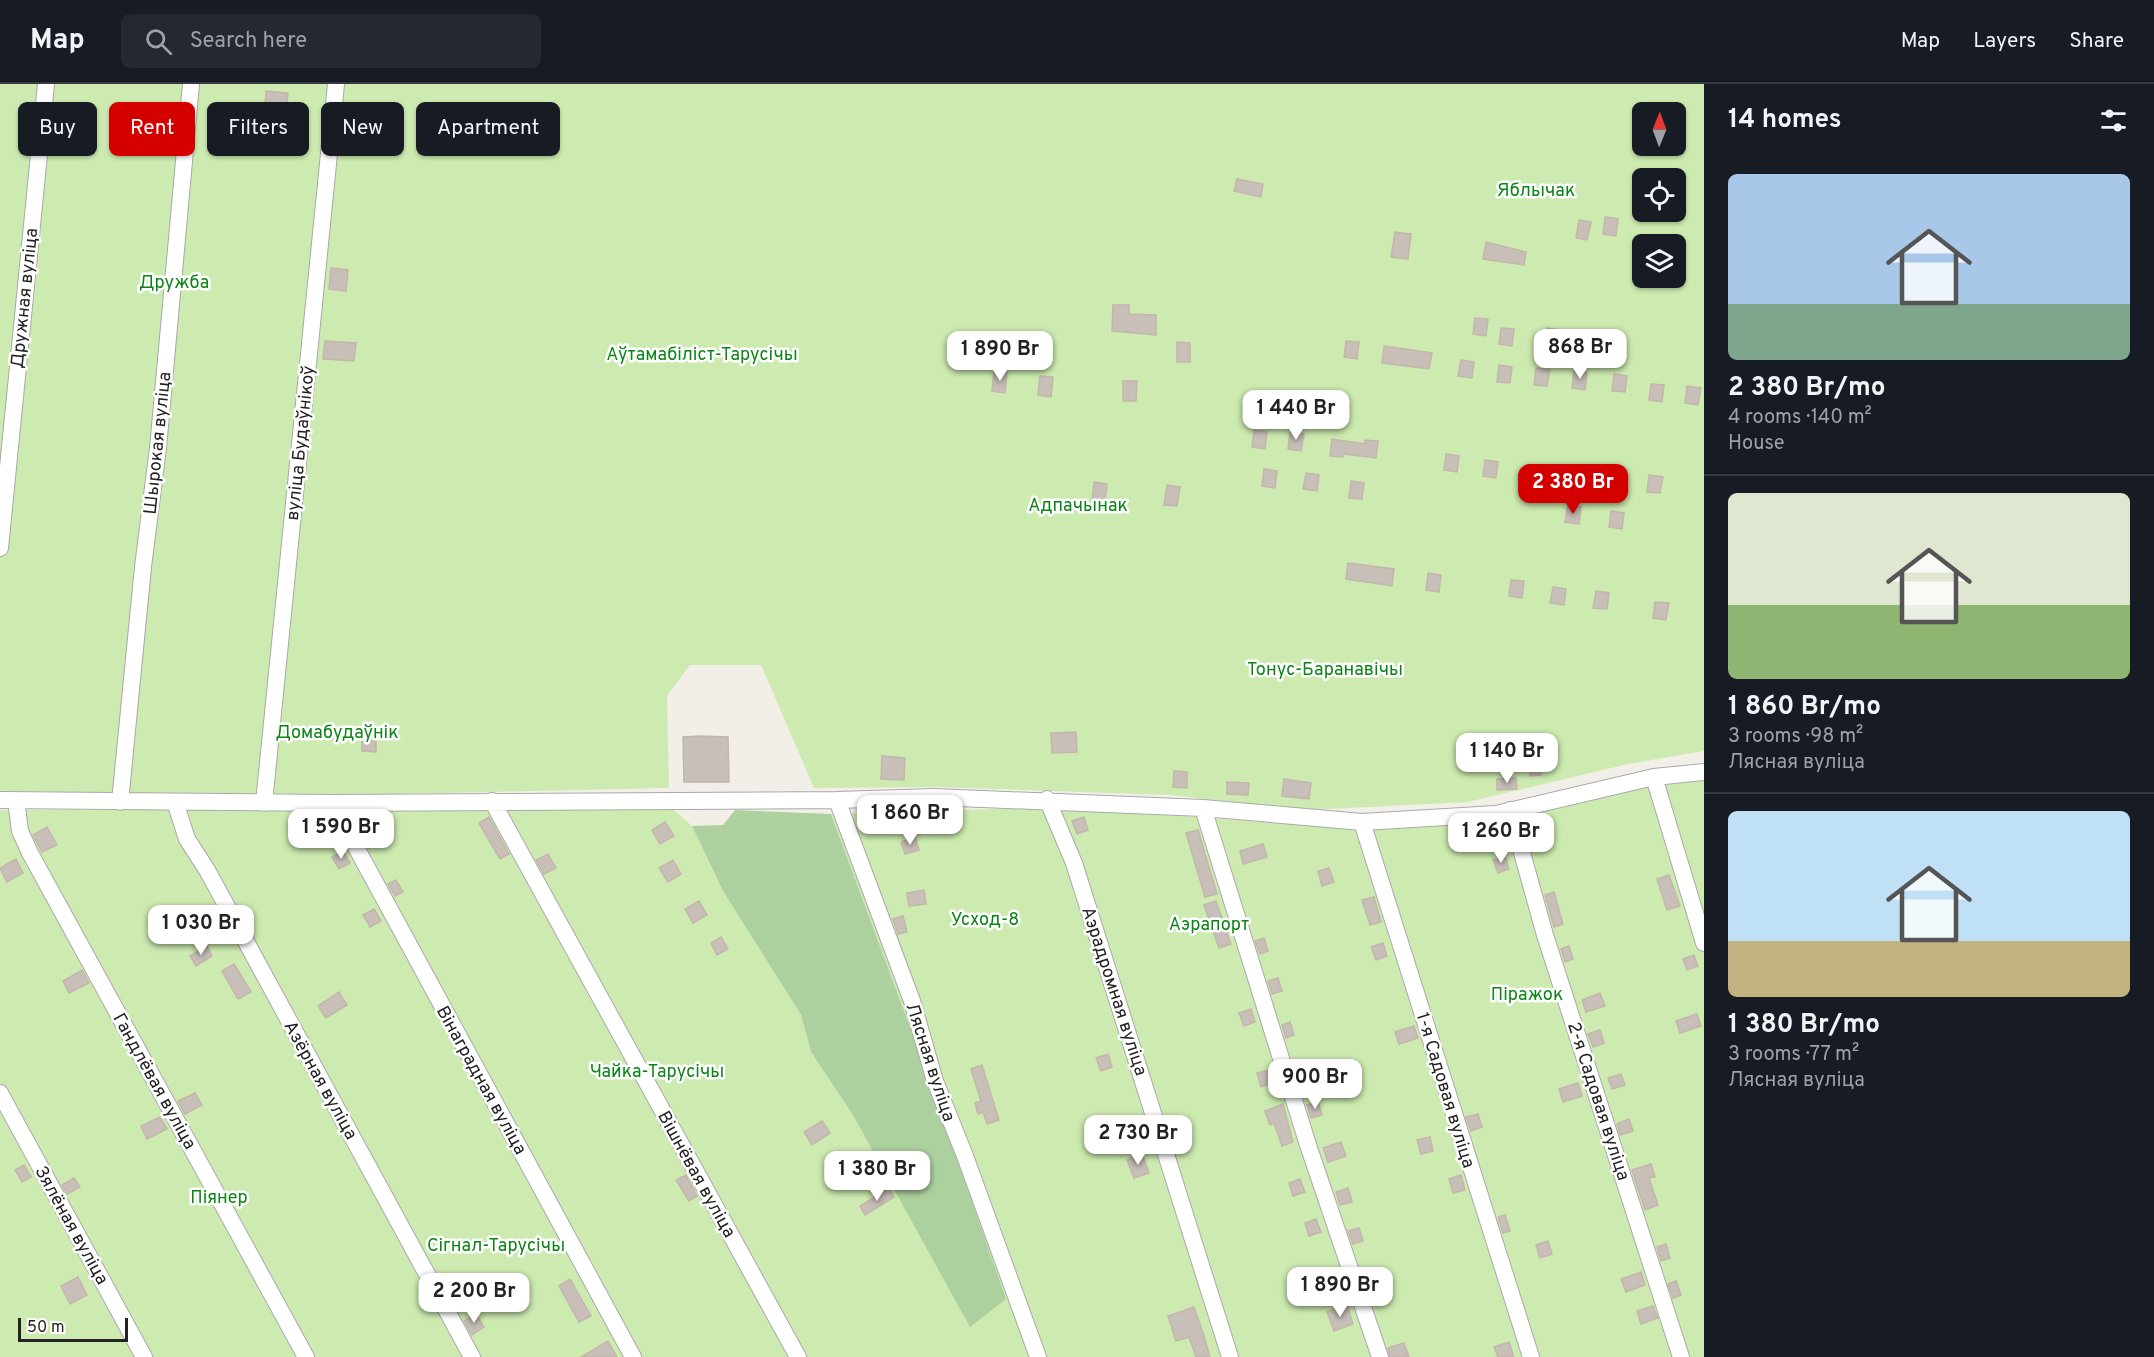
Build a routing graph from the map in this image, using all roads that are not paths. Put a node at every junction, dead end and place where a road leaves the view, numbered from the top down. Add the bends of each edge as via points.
1 (46, 84) edge
2 (191, 84) edge
3 (336, 84) edge
4 (0, 548) edge
5 (1704, 772) edge
6 (1654, 777) junction
7 (8, 800) edge
8 (837, 800) junction
9 (1047, 800) junction
10 (492, 801) junction
11 (120, 802) junction
12 (175, 802) junction
13 (264, 803) junction
14 (332, 803) junction
15 (1203, 808) junction
16 (1510, 810) junction
17 (1362, 822) junction
18 (1704, 943) edge
19 (0, 1093) edge
20 (144, 1357) edge
21 (306, 1357) edge
22 (472, 1357) edge
23 (633, 1357) edge
24 (798, 1357) edge
25 (1038, 1357) edge
26 (1230, 1357) edge
27 (1380, 1357) edge
28 (1531, 1357) edge
29 (1681, 1357) edge

1 - 4 street, Дружная вуліца
2 - 11 street, Шырокая вуліца
3 - 13 street, вуліца Будаўнікоў
5 - 6 street
6 - 16 street
6 - 18 street
7 - 11 street
7 - 21 street, Гандлёвая вуліца via 30,853
8 - 9 street
8 - 10 street
8 - 25 street, Лясная вуліца via 902,973 935,1081
9 - 15 street
9 - 26 street, Аэрадромная вуліца via 1074,863
10 - 14 street
10 - 24 street, Вішнёвая вуліца
11 - 12 street
12 - 13 street
12 - 22 street, Азёрная вуліца via 187,838
13 - 14 street
14 - 23 street, Вінаградная вуліца
15 - 17 street
15 - 27 street via 1308,1145
16 - 17 street via 1430,820
16 - 29 street, 2-я Садовая вуліца via 1545,935
17 - 28 street, 1-я Садовая вуліца
19 - 20 street, Зялёная вуліца

